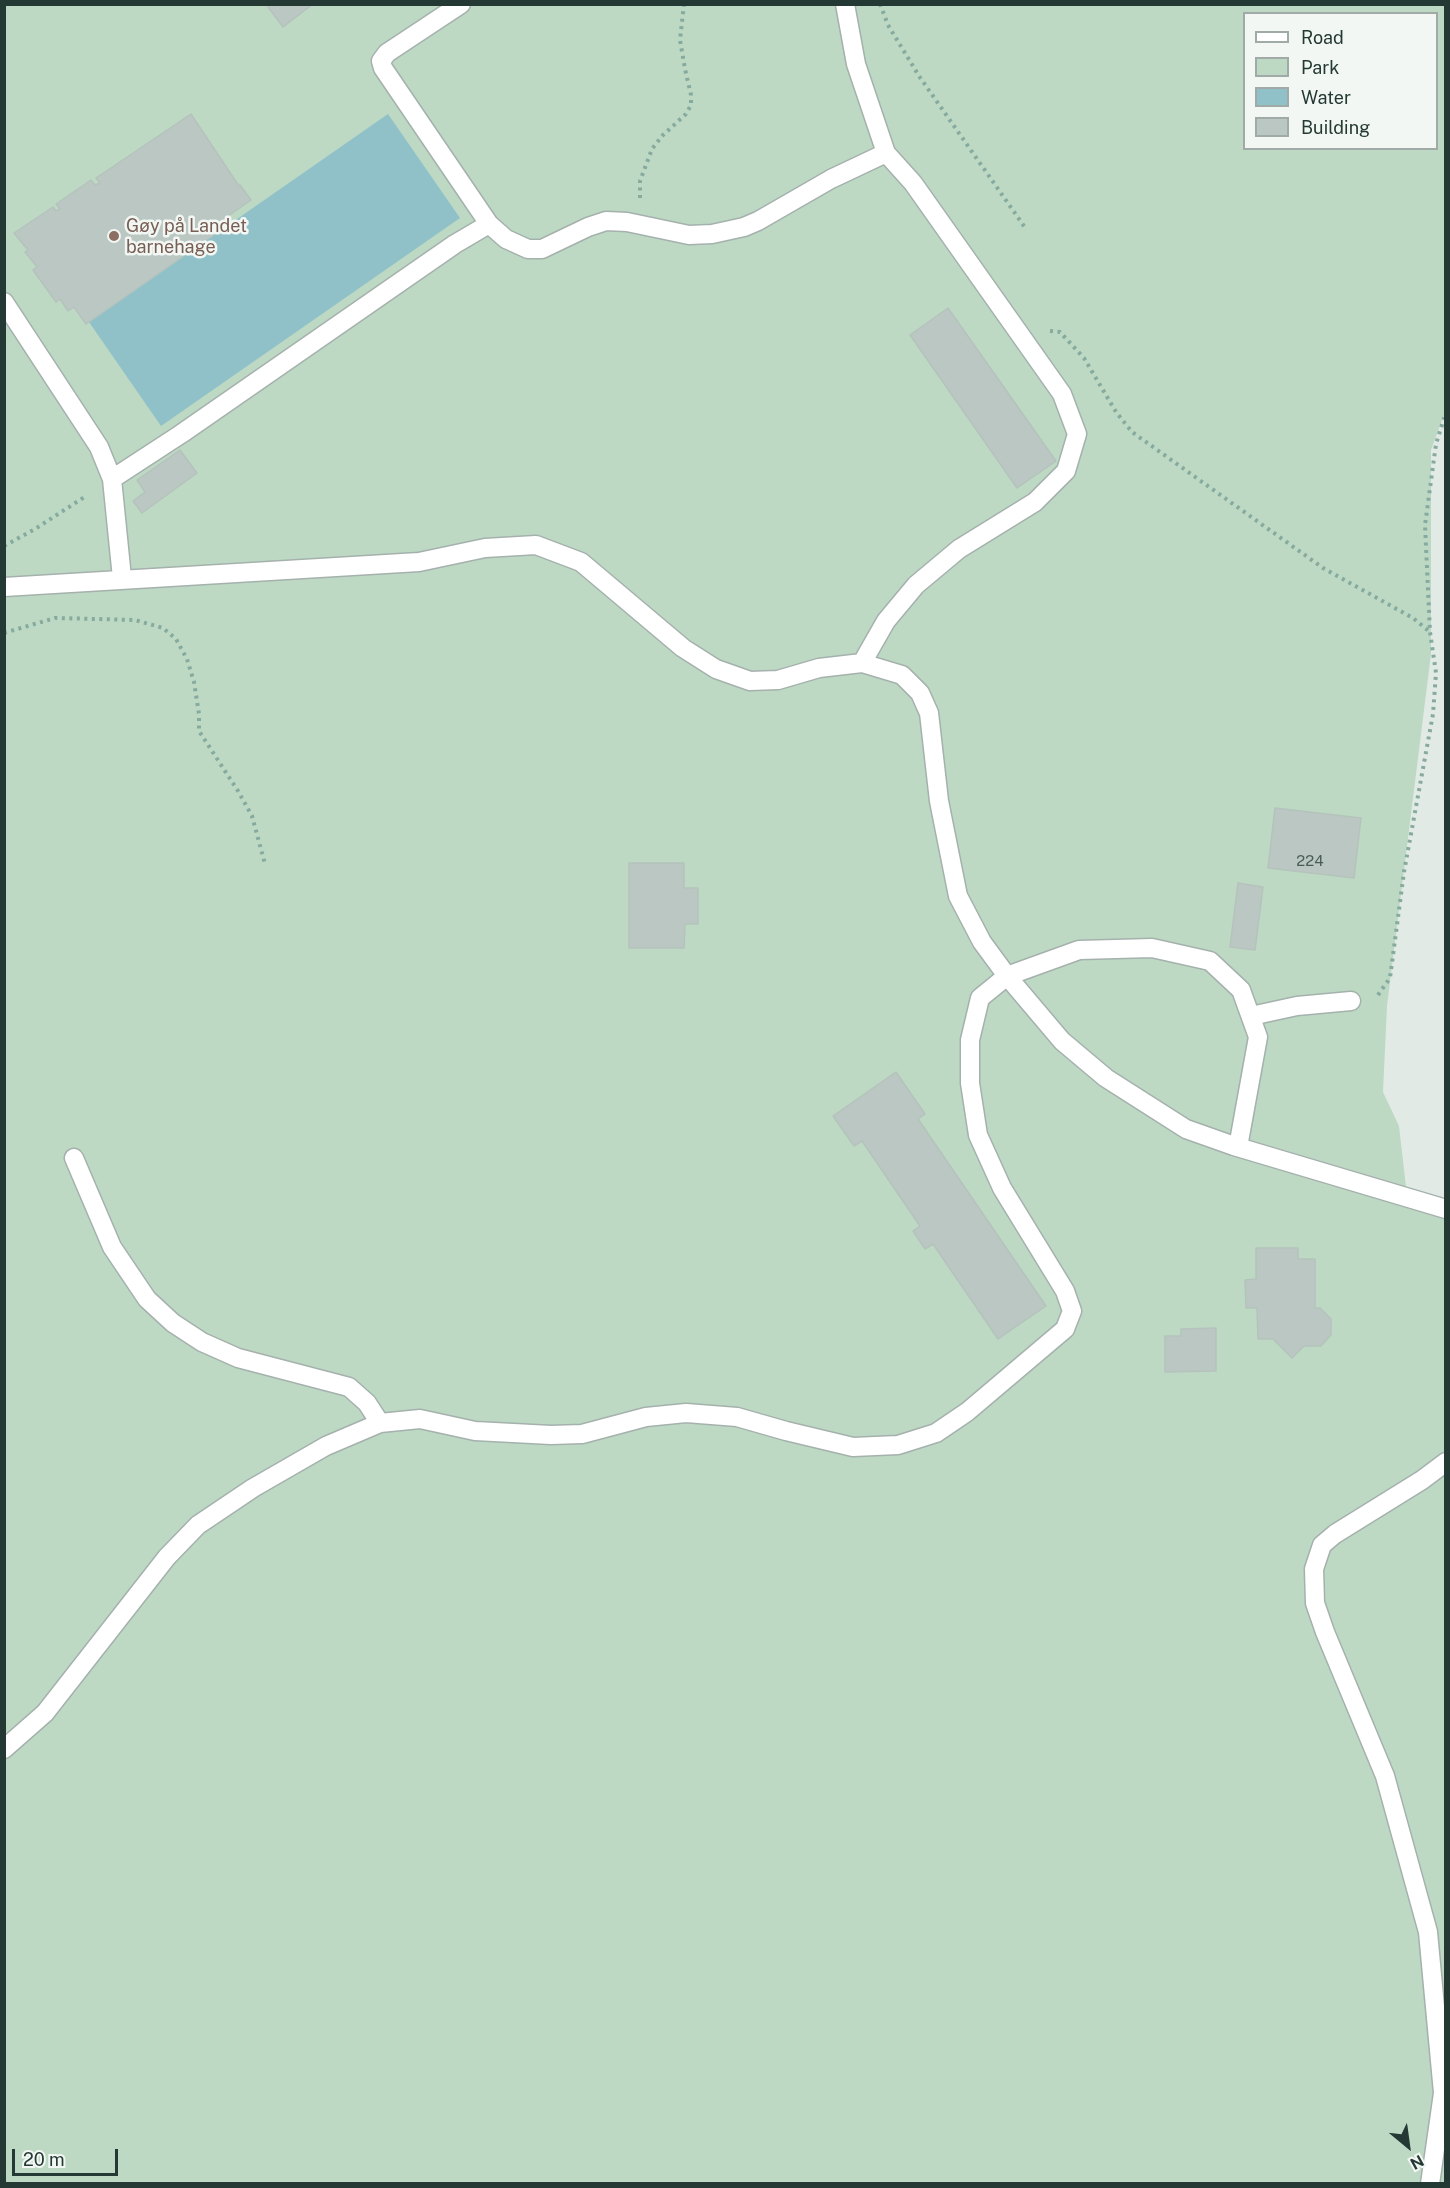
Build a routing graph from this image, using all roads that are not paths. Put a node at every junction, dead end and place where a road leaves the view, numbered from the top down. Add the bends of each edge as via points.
1 (461, 4) edge
2 (845, 4) edge
3 (886, 153) junction
4 (489, 224) junction
5 (4, 302) edge
6 (112, 479) junction
7 (122, 578) junction
8 (4, 587) edge
9 (862, 663) junction
10 (1006, 976) junction
11 (1351, 1001) road end
12 (1251, 1016) junction
13 (1238, 1147) junction
14 (74, 1158) dead end
15 (1446, 1209) edge
16 (380, 1423) junction
17 (1446, 1462) edge
18 (4, 1749) edge
19 (1430, 2184) edge

1 - 4 street via 387,53 381,61
2 - 3 street via 856,64
3 - 4 street via 758,221 712,234 689,235 606,221 542,249 528,249
3 - 9 street via 913,183 1062,394 1077,434 1066,471 1035,502 959,549 916,585 886,621
4 - 6 street
5 - 6 street via 99,447
6 - 7 street
7 - 8 street
7 - 9 street via 419,562 485,548 536,545 581,562 683,648 716,669 750,681 778,680 819,668
9 - 10 street via 902,675 920,693 928,713 939,801 958,896 982,942
10 - 12 street via 1079,950 1152,948 1210,961 1241,990
10 - 13 street via 1062,1041 1106,1078 1186,1129
10 - 16 street via 980,998 970,1040 970,1083 978,1135 1002,1188 1065,1291 1072,1311 1065,1329 967,1413 936,1433 898,1445 853,1447 737,1417 686,1413 646,1417 582,1434 475,1431 420,1419
11 - 12 street via 1297,1006
12 - 13 street via 1258,1037
13 - 15 street
14 - 16 street via 112,1247 147,1299 173,1323 238,1358 349,1387 367,1403
16 - 18 street via 326,1446 198,1525 167,1557 45,1713
17 - 19 street via 1335,1534 1322,1545 1314,1569 1315,1603 1385,1776 1428,1932 1443,2093

